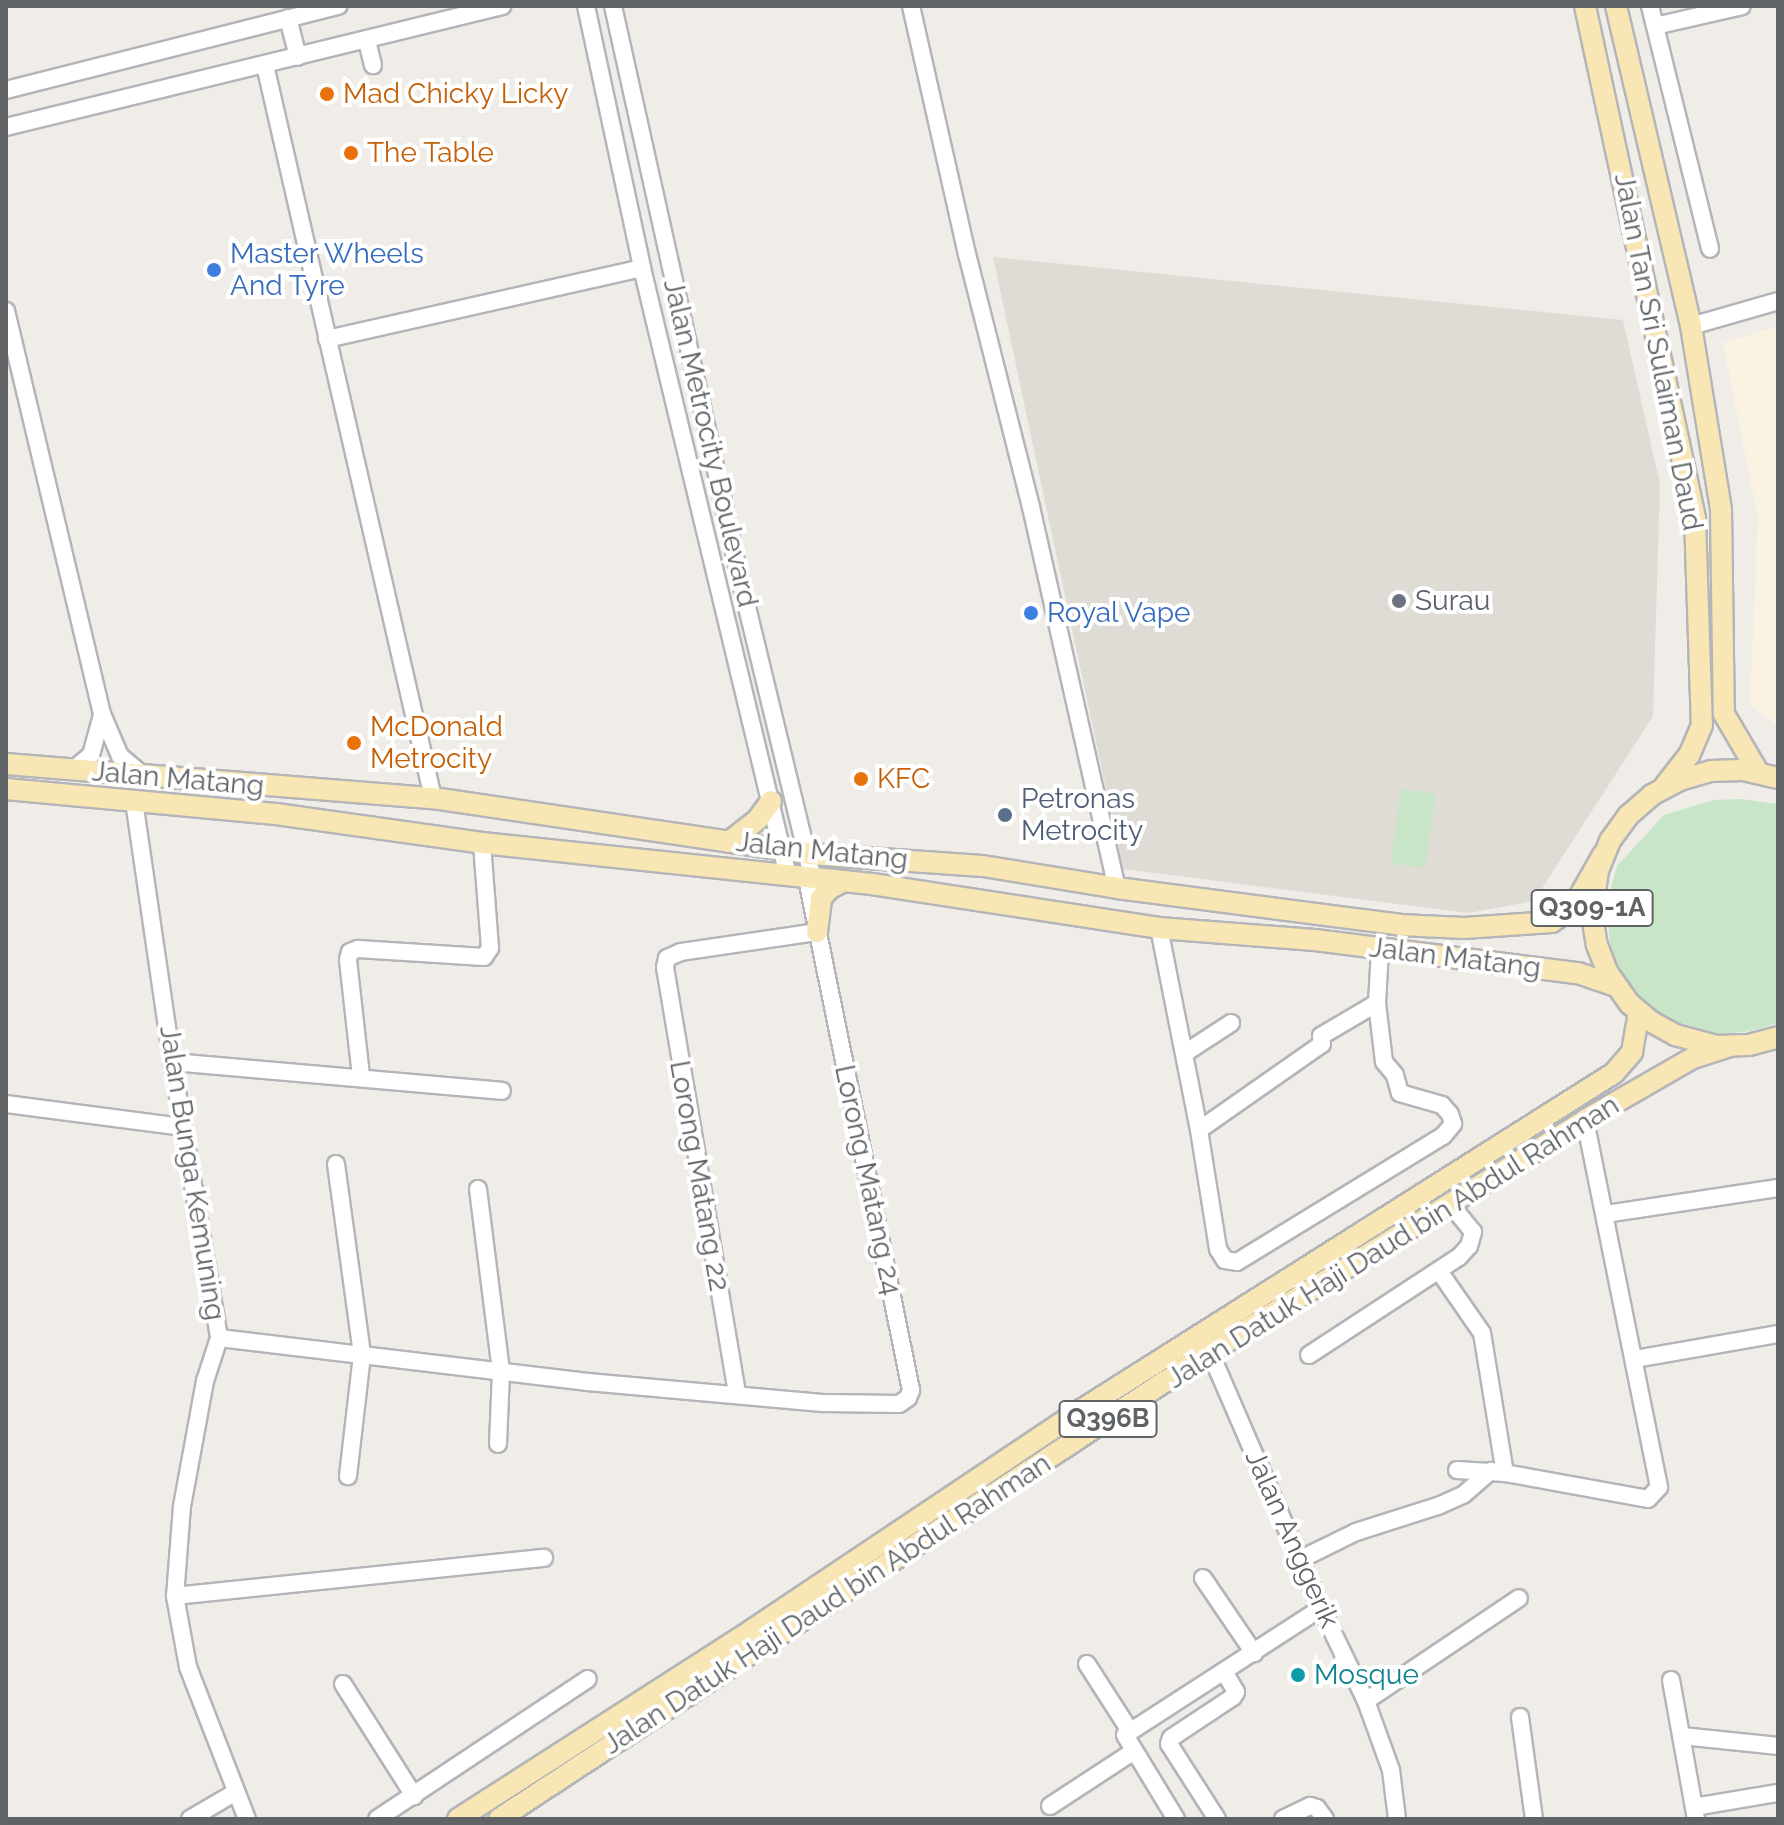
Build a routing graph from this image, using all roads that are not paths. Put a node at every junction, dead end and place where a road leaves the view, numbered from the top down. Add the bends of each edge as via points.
1 (339, 6) edge
2 (502, 6) edge
3 (586, 6) edge
4 (613, 6) edge
5 (911, 6) edge
6 (1585, 6) edge
7 (1616, 6) edge
8 (1650, 6) edge
9 (1742, 6) edge
10 (288, 18) junction
11 (1655, 26) junction
12 (367, 41) junction
13 (298, 57) junction
14 (265, 65) junction
15 (373, 65) dead end
16 (6, 90) edge
17 (6, 127) edge
18 (1710, 249) dead end
19 (642, 268) junction
20 (1778, 301) edge
21 (6, 311) edge
22 (1691, 326) junction
23 (327, 339) junction
24 (758, 651) junction
25 (734, 656) junction
26 (102, 714) junction
27 (6, 764) edge
28 (73, 770) junction
29 (1768, 775) edge
30 (145, 777) junction
31 (1665, 786) junction
32 (6, 789) edge
33 (433, 798) junction
34 (134, 801) junction
35 (771, 801) junction
36 (729, 842) junction
37 (482, 843) junction
38 (784, 849) junction
39 (810, 854) junction
40 (1603, 855) junction
41 (803, 878) junction
42 (844, 881) junction
43 (1117, 888) junction
44 (1159, 928) junction
45 (817, 932) junction
46 (1380, 949) junction
47 (1616, 986) junction
48 (1377, 1003) junction
49 (1639, 1012) junction
50 (1231, 1023) dead end
51 (1774, 1040) edge
52 (1731, 1046) junction
53 (1185, 1053) junction
54 (172, 1062) junction
55 (361, 1076) junction
56 (502, 1091) dead end
57 (6, 1104) edge
58 (1585, 1120) junction
59 (184, 1127) junction
60 (1199, 1130) junction
61 (336, 1164) dead end
62 (1778, 1188) edge
63 (478, 1189) dead end
64 (1450, 1204) junction
65 (1606, 1214) junction
66 (1439, 1271) junction
67 (1778, 1334) edge
68 (219, 1338) junction
69 (1210, 1352) junction
70 (362, 1355) junction
71 (1309, 1355) dead end
72 (1635, 1359) junction
73 (501, 1372) junction
74 (737, 1393) junction
75 (498, 1444) dead end
76 (1457, 1470) dead end
77 (1498, 1472) junction
78 (348, 1476) dead end
79 (544, 1558) dead end
80 (1301, 1559) junction
81 (1203, 1578) dead end
82 (175, 1596) junction
83 (1519, 1598) dead end
84 (1321, 1608) junction
85 (1254, 1653) junction
86 (1087, 1664) dead end
87 (1224, 1671) junction
88 (588, 1679) dead end
89 (1671, 1680) dead end
90 (343, 1684) dead end
91 (1366, 1701) junction
92 (1520, 1717) dead end
93 (1130, 1731) junction
94 (1682, 1736) junction
95 (1778, 1746) edge
96 (1134, 1751) junction
97 (236, 1792) junction
98 (1778, 1793) edge
99 (414, 1796) junction
100 (1050, 1806) dead end
101 (1695, 1813) edge
102 (190, 1819) edge
103 (247, 1819) edge
104 (377, 1819) edge
105 (458, 1819) edge
106 (499, 1819) edge
107 (1176, 1819) edge
108 (1217, 1819) edge
109 (1283, 1819) edge
110 (1325, 1819) edge
111 (1397, 1819) edge
112 (1534, 1819) edge

1 - 10 street
2 - 12 street
3 - 19 street, Jalan Metrocity Boulevard
4 - 24 street, Jalan Metrocity Boulevard
5 - 43 street
6 - 31 main road, Jalan Tan Sri Sulaiman Daud via 1695,518 1702,725 1689,755
7 - 22 main road, Jalan Tan Sri Sulaiman Daud
8 - 11 street
9 - 11 street
10 - 13 street
10 - 16 street
11 - 18 street
12 - 13 street
12 - 15 street
13 - 14 street
14 - 17 street
14 - 23 street
19 - 23 street
19 - 25 street, Jalan Metrocity Boulevard
20 - 22 street
21 - 26 street
22 - 29 main road, Jalan Tan Sri Sulaiman Daud via 1721,510 1724,714
23 - 33 street
24 - 25 street
24 - 39 street, Jalan Metrocity Boulevard
25 - 35 street, Jalan Metrocity Boulevard
26 - 28 street via 91,755
26 - 30 street via 120,756
27 - 28 main road, Jalan Matang
28 - 30 main road, Jalan Matang
29 - 31 main road, Q309-1A via 1711,771
30 - 33 main road, Jalan Matang
31 - 40 main road, Q309-1A via 1628,816
32 - 34 main road, Jalan Matang
33 - 36 main road, Jalan Matang
34 - 37 main road, Jalan Matang
34 - 54 street, Jalan Bunga Kemuning
35 - 36 main road
35 - 38 street, Jalan Metrocity Boulevard
36 - 38 main road, Jalan Matang
37 - 41 main road, Jalan Matang
37 - 55 street via 490,948 484,957 350,952
38 - 39 main road, Jalan Matang
38 - 41 street, Jalan Metrocity Boulevard
39 - 41 street, Jalan Metrocity Boulevard
39 - 43 main road, Jalan Matang via 983,866
40 - 43 main road, Jalan Matang via 1574,906 1552,922 1532,924 1400,925
40 - 47 main road, Q309-1A via 1592,915 1602,959
41 - 42 main road, Jalan Matang
41 - 45 street, Lorong Matang 24
42 - 44 main road, Jalan Matang
42 - 45 main road via 821,898
44 - 46 main road, Jalan Matang
44 - 53 street
45 - 74 street, Lorong Matang 22 via 681,952 667,958 665,967
45 - 74 street, Lorong Matang 24 via 911,1390 899,1404 825,1403
46 - 47 main road, Jalan Matang via 1578,973
46 - 48 street
47 - 49 main road, Q309-1A
48 - 60 street via 1321,1036 1322,1044
48 - 60 street via 1384,1062 1400,1093 1442,1105 1450,1114 1453,1124 1443,1136 1237,1262 1225,1260 1218,1249
49 - 52 main road, Q309-1A via 1675,1035
49 - 105 main road, Jalan Datuk Haji Daud bin Abdul Rahman via 1626,1063 1577,1099 1078,1412
50 - 53 street
51 - 52 main road, Q309-1A
52 - 58 main road, Jalan Datuk Haji Daud bin Abdul Rahman / Q396B via 1693,1058
53 - 60 street
54 - 55 street
54 - 59 street, Jalan Bunga Kemuning
55 - 56 street
57 - 59 street
58 - 64 main road, Jalan Datuk Haji Daud bin Abdul Rahman / Q396B
58 - 65 street
59 - 68 street, Jalan Bunga Kemuning
61 - 70 street
62 - 65 street
63 - 73 street
64 - 66 street via 1474,1238
64 - 69 main road, Jalan Datuk Haji Daud bin Abdul Rahman / Q396B
65 - 72 street
66 - 71 street
66 - 77 street via 1482,1333
67 - 72 street
68 - 70 street
68 - 82 street, Jalan Bunga Kemuning via 205,1381 182,1506
69 - 80 street, Jalan Anggerik
69 - 106 main road, Jalan Datuk Haji Daud bin Abdul Rahman / Q396B
70 - 73 street
70 - 78 street
72 - 77 street via 1659,1487 1656,1495 1648,1499
73 - 74 street
73 - 75 street
76 - 77 street
77 - 80 street via 1463,1495 1356,1532
79 - 82 street
80 - 84 street, Jalan Anggerik
81 - 85 street
82 - 97 street, Jalan Bunga Kemuning via 188,1667
83 - 91 street
84 - 85 street
84 - 91 street, Jalan Anggerik
85 - 87 street
86 - 93 street
87 - 93 street
87 - 108 street via 1236,1692 1233,1697 1169,1744
88 - 99 street
89 - 94 street
90 - 99 street
91 - 111 street, Jalan Anggerik via 1391,1770
92 - 112 street
93 - 96 street via 1125,1739
94 - 95 street
94 - 101 street
96 - 100 street
96 - 107 street
97 - 102 street
97 - 103 street, Jalan Bunga Kemuning
98 - 101 street
99 - 104 street
109 - 110 street via 1310,1806

